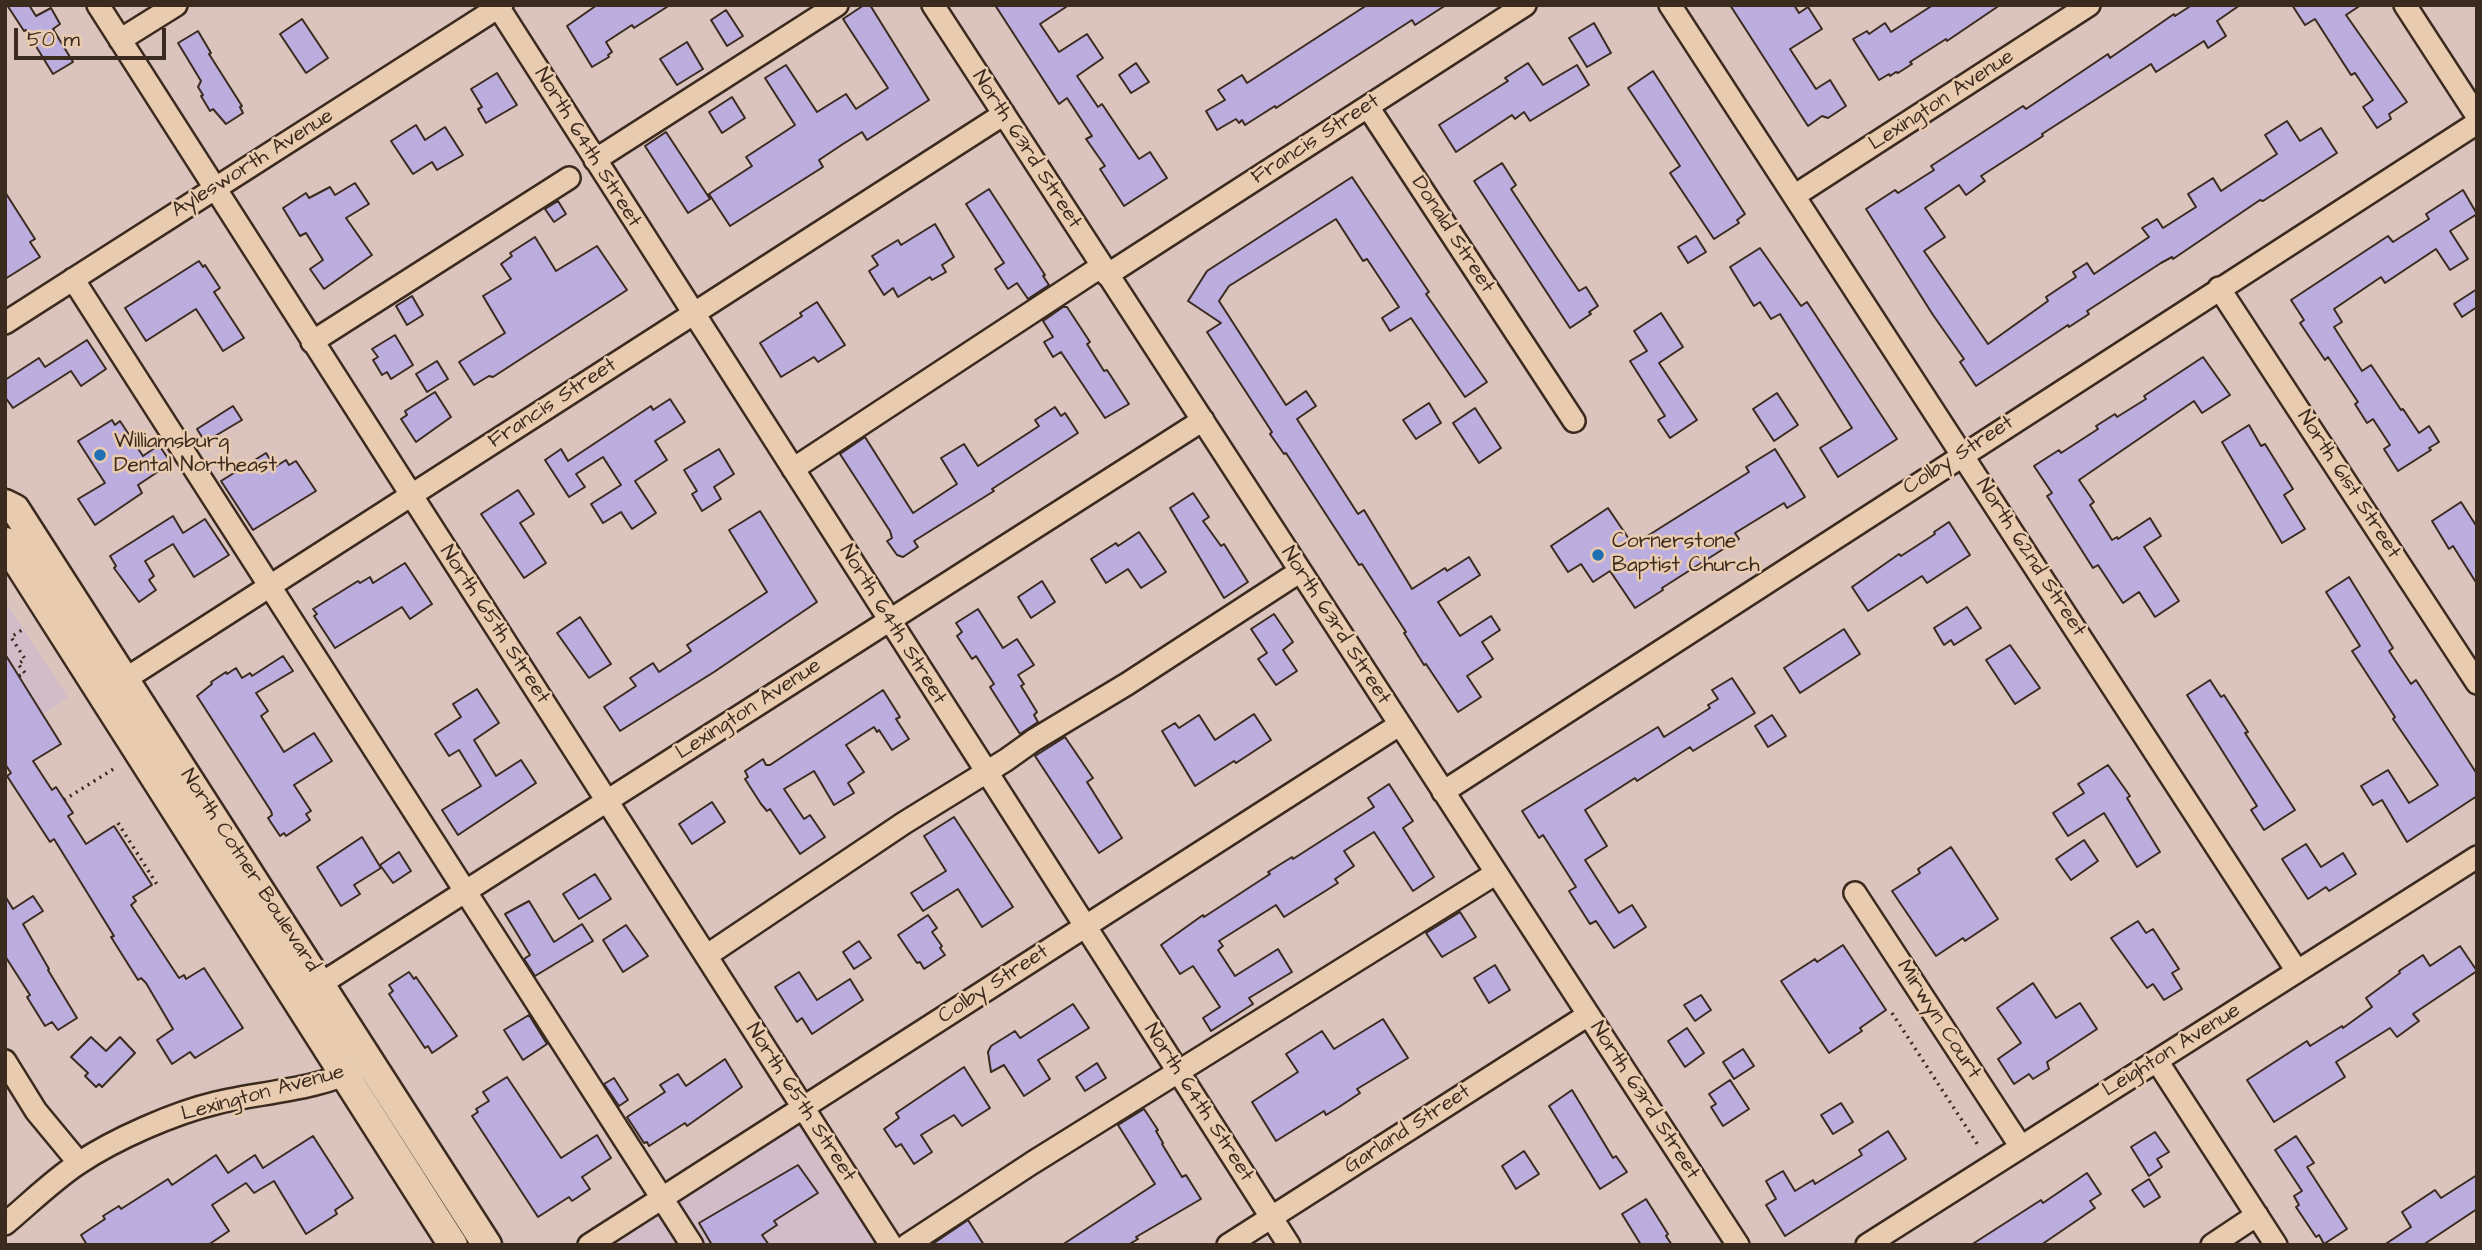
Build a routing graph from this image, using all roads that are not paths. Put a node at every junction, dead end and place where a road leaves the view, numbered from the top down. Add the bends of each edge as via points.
1 (98, 5) edge
2 (176, 5) edge
3 (837, 5) edge
4 (933, 5) edge
5 (1525, 5) edge
6 (1670, 5) edge
7 (2090, 5) edge
8 (2405, 5) edge
9 (499, 6) edge
10 (120, 40) junction
11 (1368, 107) junction
12 (1003, 114) junction
13 (2477, 116) edge
14 (2477, 123) edge
15 (595, 160) junction
16 (569, 178) dead end
17 (215, 189) junction
18 (1794, 196) junction
19 (1105, 270) junction
20 (73, 279) junction
21 (2220, 288) junction
22 (693, 314) junction
23 (5, 323) edge
24 (312, 342) junction
25 (1203, 420) junction
26 (1574, 421) dead end
27 (1963, 454) junction
28 (793, 469) junction
29 (411, 495) junction
30 (5, 504) edge
31 (5, 542) edge
32 (1299, 572) junction
33 (270, 585) junction
34 (890, 620) junction
35 (126, 678) junction
36 (2477, 683) edge
37 (102, 694) junction
38 (1399, 725) junction
39 (985, 773) junction
40 (1443, 792) junction
41 (607, 801) junction
42 (2477, 857) edge
43 (1495, 874) junction
44 (466, 892) junction
45 (1855, 893) dead end
46 (1085, 926) junction
47 (706, 956) junction
48 (2298, 971) junction
49 (321, 984) junction
50 (296, 1000) junction
51 (1588, 1015) junction
52 (369, 1060) junction
53 (5, 1061) edge
54 (2157, 1061) junction
55 (1178, 1072) junction
56 (345, 1075) junction
57 (803, 1107) junction
58 (2021, 1147) junction
59 (79, 1163) junction
60 (662, 1198) junction
61 (2257, 1216) junction
62 (1271, 1217) junction
63 (5, 1224) edge
64 (453, 1245) edge
65 (487, 1245) edge
66 (589, 1245) edge
67 (692, 1245) edge
68 (891, 1245) edge
69 (908, 1245) edge
70 (1228, 1245) edge
71 (1289, 1245) edge
72 (1738, 1245) edge
73 (1867, 1245) edge
74 (2212, 1245) edge
75 (2276, 1245) edge

1 - 10 street, North 65th Street
2 - 10 street
3 - 15 street
4 - 12 street, North 63rd Street
5 - 11 street, Francis Street
6 - 18 street, North 62nd Street
7 - 18 street, Lexington Avenue
8 - 13 street
9 - 15 street, North 64th Street
9 - 17 street, Aylesworth Avenue
10 - 17 street, North 65th Street
11 - 19 street, Francis Street
11 - 26 street, Donald Street
12 - 19 street, North 63rd Street
12 - 22 street, Francis Street
14 - 21 street, Colby Street
15 - 22 street, North 64th Street
16 - 24 street
17 - 20 street, Aylesworth Avenue
17 - 24 street, North 65th Street
18 - 27 street, North 62nd Street
19 - 25 street, North 63rd Street
19 - 28 street, Francis Street
20 - 23 street, Aylesworth Avenue
20 - 33 street
21 - 27 street, Colby Street
21 - 36 street, North 61st Street
22 - 28 street, North 64th Street
22 - 29 street, Francis Street
24 - 29 street, North 65th Street
25 - 32 street, North 63rd Street
25 - 34 street, Lexington Avenue
27 - 40 street, Colby Street
27 - 48 street, North 62nd Street
28 - 34 street, North 64th Street
29 - 33 street, Francis Street
29 - 41 street, North 65th Street
30 - 35 main road, North Cotner Boulevard via 15,509
31 - 37 main road, North Cotner Boulevard
32 - 38 street, North 63rd Street
32 - 39 street
33 - 35 street, Francis Street
33 - 44 street
34 - 39 street, North 64th Street
34 - 41 street, Lexington Avenue
35 - 37 street, Francis Street
35 - 49 main road, North Cotner Boulevard
37 - 50 main road, North Cotner Boulevard
38 - 40 street, North 63rd Street
38 - 46 street, Colby Street
39 - 46 street, North 64th Street
39 - 47 street
40 - 43 street, North 63rd Street
41 - 44 street, Lexington Avenue
41 - 47 street, North 65th Street
42 - 48 street, Leighton Avenue
43 - 51 street, North 63rd Street
43 - 55 street
44 - 49 street, Lexington Avenue
44 - 60 street
45 - 58 street, Mirwyn Court
46 - 55 street, North 64th Street
46 - 57 street, Colby Street
47 - 57 street, North 65th Street
48 - 54 street, Leighton Avenue
49 - 50 street, Lexington Avenue
49 - 52 main road, North Cotner Boulevard
50 - 56 main road, North Cotner Boulevard
51 - 62 street, Garland Street
51 - 72 street, North 63rd Street
52 - 56 street, Lexington Avenue
52 - 65 main road, North Cotner Boulevard
53 - 59 street via 36,1111
54 - 58 street, Leighton Avenue
54 - 61 street
55 - 62 street, North 64th Street
55 - 69 street
56 - 59 street, Lexington Avenue via 214,1103 148,1127
56 - 64 main road, North Cotner Boulevard
57 - 60 street, Colby Street
57 - 68 street, North 65th Street
58 - 73 street, Leighton Avenue
59 - 63 street, Lexington Avenue
60 - 66 street, Colby Street
60 - 67 street
61 - 74 street
61 - 75 street
62 - 70 street, Garland Street
62 - 71 street, North 64th Street

